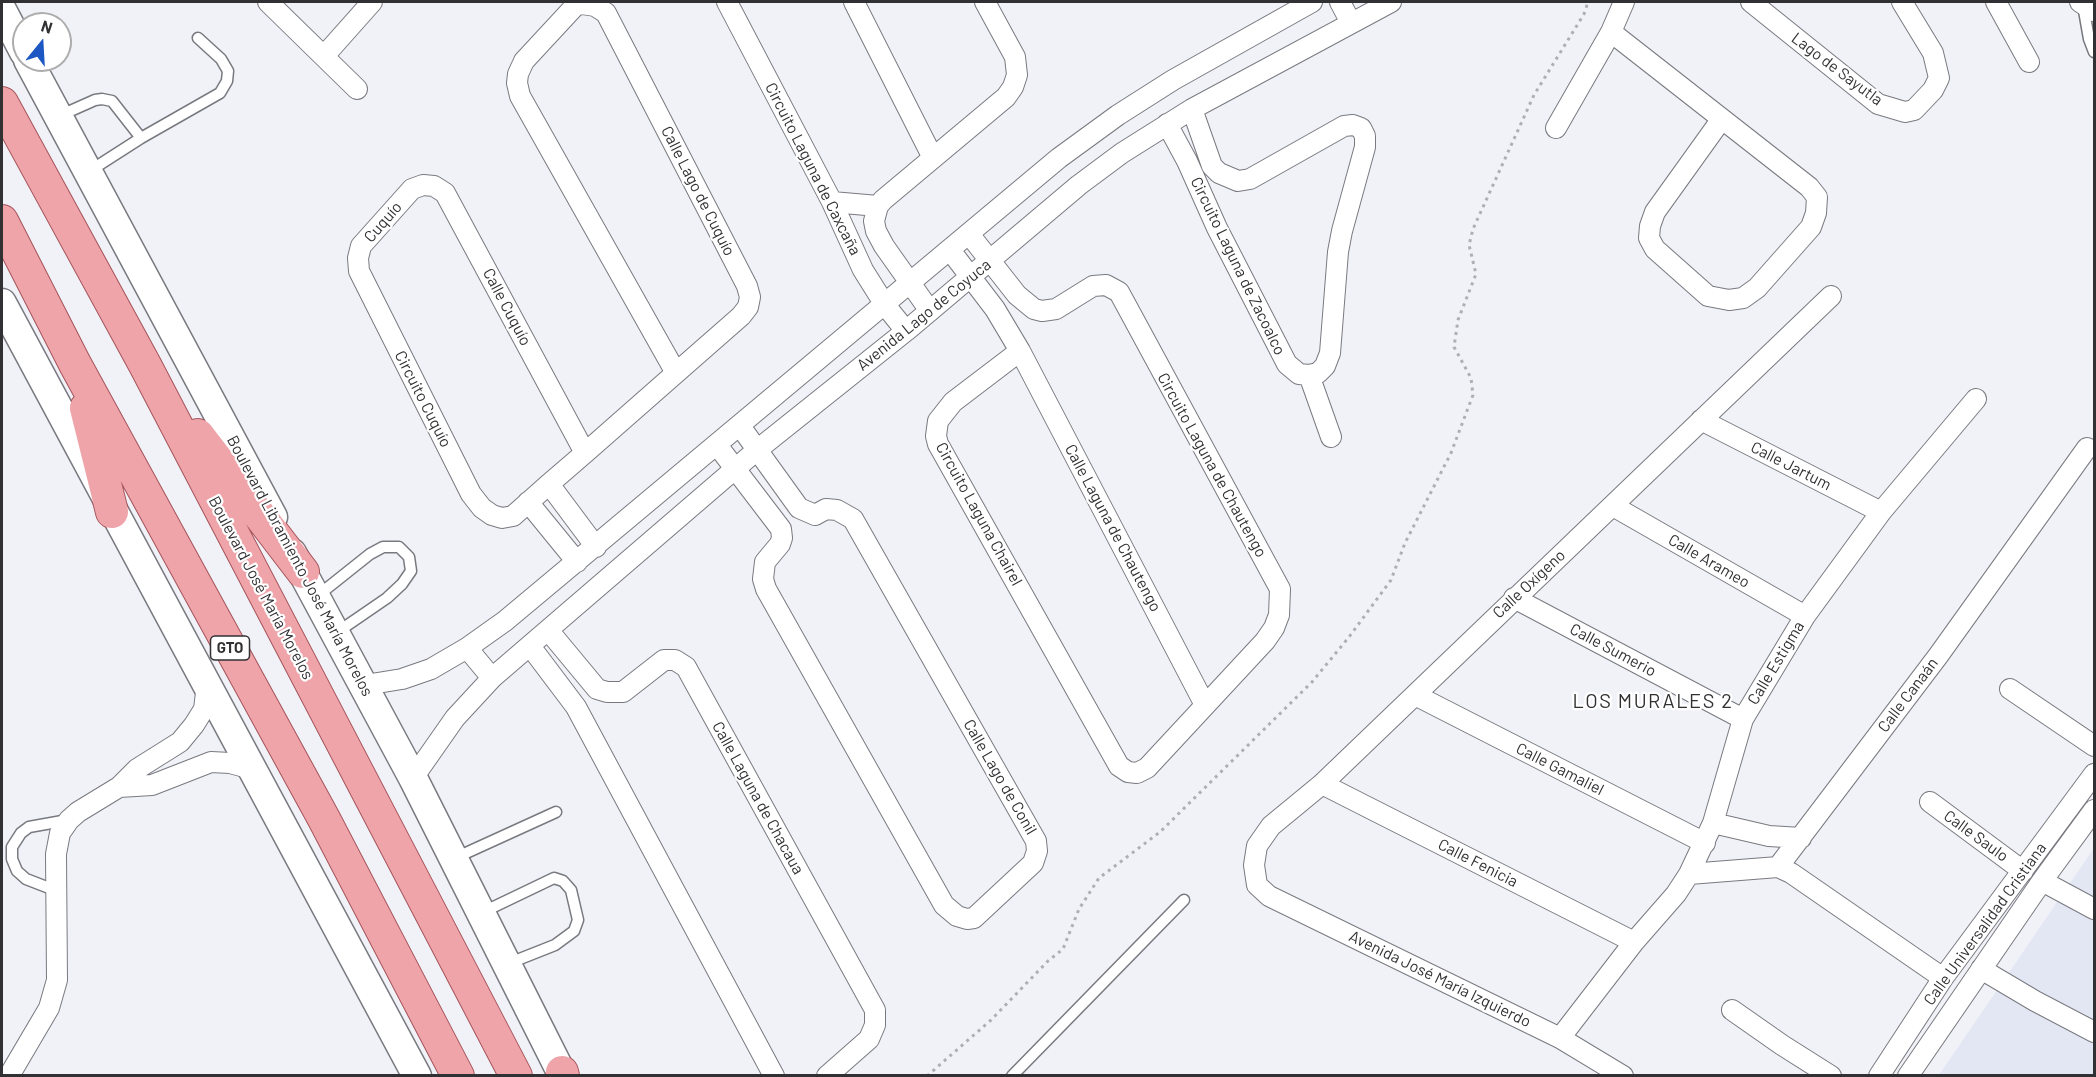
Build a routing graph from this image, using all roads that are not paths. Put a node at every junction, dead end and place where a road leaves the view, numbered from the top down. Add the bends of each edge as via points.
1 (268, 2) edge
2 (372, 2) edge
3 (728, 2) edge
4 (854, 2) edge
5 (985, 2) edge
6 (1312, 2) edge
7 (1340, 2) edge
8 (1624, 2) edge
9 (1751, 2) edge
10 (1902, 2) edge
11 (1996, 2) edge
12 (1378, 5) edge
13 (2086, 6) edge
14 (2, 10) edge
15 (1352, 23) junction
16 (12, 29) edge
17 (1611, 32) junction
18 (198, 38) dead end
19 (2094, 52) edge
20 (324, 56) junction
21 (2029, 62) dead end
22 (34, 72) edge
23 (357, 89) dead end
24 (2, 103) edge
25 (1192, 109) junction
26 (58, 116) junction
27 (1721, 120) junction
28 (1167, 124) junction
29 (1556, 128) dead end
30 (141, 138) junction
31 (933, 158) junction
32 (88, 172) junction
33 (412, 189) joint
34 (832, 202) junction
35 (878, 207) junction
36 (2, 221) edge
37 (969, 234) junction
38 (950, 250) junction
39 (358, 258) joint
40 (990, 261) junction
41 (970, 277) junction
42 (911, 283) junction
43 (1831, 296) dead end
44 (2, 303) edge
45 (885, 305) junction
46 (930, 311) junction
47 (906, 331) junction
48 (1020, 351) junction
49 (75, 364) junction
50 (145, 365) junction
51 (676, 373) junction
52 (1309, 375) junction
53 (1976, 399) dead end
54 (1701, 420) junction
55 (740, 426) junction
56 (1331, 437) dead end
57 (717, 446) junction
58 (2087, 448) dead end
59 (757, 450) junction
60 (585, 453) junction
61 (734, 469) junction
62 (549, 484) junction
63 (528, 502) junction
64 (1612, 506) junction
65 (112, 512) junction
66 (1881, 512) junction
67 (513, 516) joint
68 (596, 547) junction
69 (577, 562) junction
70 (309, 584) junction
71 (1514, 598) junction
72 (1805, 616) junction
73 (548, 630) junction
74 (335, 633) junction
75 (530, 646) junction
76 (467, 648) junction
77 (492, 678) junction
78 (207, 685) junction
79 (365, 685) junction
80 (2010, 688) dead end
81 (597, 689) junction
82 (1415, 695) junction
83 (1205, 705) junction
84 (576, 707) junction
85 (1743, 719) junction
86 (2094, 746) edge
87 (252, 769) junction
88 (1128, 772) joint
89 (2094, 774) edge
90 (413, 778) junction
91 (1322, 784) junction
92 (119, 787) junction
93 (1930, 802) dead end
94 (2094, 810) edge
95 (556, 813) dead end
96 (69, 820) junction
97 (1713, 824) junction
98 (1801, 838) junction
99 (1705, 843) junction
100 (453, 859) junction
101 (1778, 867) junction
102 (2023, 871) junction
103 (1689, 874) junction
104 (2042, 881) junction
105 (1257, 885) joint
106 (57, 891) junction
107 (1184, 900) dead end
108 (2094, 909) edge
109 (481, 913) junction
110 (1634, 942) junction
111 (507, 964) junction
112 (1981, 969) junction
113 (1943, 978) junction
114 (1732, 1010) dead end
115 (2094, 1032) edge
116 (1560, 1038) junction
117 (1612, 1073) edge
118 (563, 1074) edge
119 (9, 1076) edge
120 (417, 1076) edge
121 (458, 1076) edge
122 (516, 1076) edge
123 (774, 1076) edge
124 (827, 1076) edge
125 (1012, 1076) edge
126 (1832, 1076) edge
127 (1879, 1076) edge
128 (1908, 1076) edge

1 - 20 street
2 - 20 street
3 - 34 street, Circuito Laguna de Caxcaña
4 - 31 street
5 - 31 street via 1015,57 1017,75 1013,87
6 - 37 street, Avenida Lago de Coyuca via 1118,115
7 - 15 street
8 - 17 street
9 - 10 street, Lago de Sayutla via 1878,104 1905,112 1914,110 1939,78 1933,53
11 - 21 street
12 - 15 street, Avenida Lago de Coyuca
13 - 19 lane
14 - 16 street
15 - 25 street, Avenida Lago de Coyuca
17 - 27 street
17 - 29 street
18 - 30 lane via 221,59 228,71 227,81 220,93
20 - 23 street
22 - 26 street, Boulevard Libramiento José María Morelos
24 - 50 main road, Boulevard José María Morelos
25 - 28 street, Avenida Lago de Coyuca
25 - 52 street, Circuito Laguna de Zacoalco via 1212,165 1219,173 1238,181 1250,179 1344,126 1361,128 1365,136 1338,252 1330,353 1326,366
26 - 30 lane via 102,99 112,101
26 - 32 street, Boulevard Libramiento José María Morelos
27 - 27 street via 1817,197 1811,227 1757,288 1743,298 1729,300 1708,296 1655,249 1649,238 1655,212
28 - 40 street, Avenida Lago de Coyuca via 1079,185
28 - 52 street, Circuito Laguna de Zacoalco via 1287,364 1299,374
30 - 32 lane
31 - 35 street
32 - 70 street, Boulevard Libramiento José María Morelos
33 - 39 street, Cuquío via 361,246
33 - 60 street, Calle Cuquío via 434,186 445,193
34 - 35 street
34 - 45 street, Circuito Laguna de Caxcaña via 863,270
35 - 42 street via 876,231
36 - 49 main road, GTO
37 - 38 street, Avenida Lago de Coyuca
37 - 40 street, Circuito Laguna de Chautengo
38 - 41 street
38 - 42 street, Avenida Lago de Coyuca
39 - 67 street, Circuito Cuquío via 359,271 471,494 492,514 502,518
40 - 41 street, Avenida Lago de Coyuca
40 - 83 street, Circuito Laguna de Chautengo via 1023,301 1041,311 1056,309 1093,286 1106,285 1119,292 1280,589 1274,628
41 - 46 street, Avenida Lago de Coyuca
41 - 48 street
42 - 45 street, Avenida Lago de Coyuca
42 - 46 street
43 - 54 street, Calle Oxígeno
44 - 65 street
45 - 47 street, Circuito Laguna de Caxcaña
45 - 55 street, Avenida Lago de Coyuca
46 - 47 street, Avenida Lago de Coyuca
47 - 59 street, Avenida Lago de Coyuca
48 - 83 street, Calle Laguna de Chautengo
48 - 88 street, Circuito Laguna Chairel via 953,402 938,421 938,444 1119,766
49 - 65 main road
49 - 121 main road, GTO via 324,819
50 - 70 main road
50 - 122 main road, Boulevard José María Morelos
51 - 51 street, Calle Lago de Cuquío via 741,316 750,297 606,13 582,4 575,6 524,61 518,74 520,96
51 - 60 street, Calle Lago de Cuquío
52 - 56 street
53 - 66 street, Calle Estigma
54 - 64 street, Calle Oxígeno
54 - 66 street, Calle Jartum
55 - 57 street, Avenida Lago de Coyuca
55 - 59 street, Calle Lago de Conil
57 - 61 street, Calle Lago de Conil
57 - 68 street, Avenida Lago de Coyuca
58 - 98 street, Calle Canaán
59 - 61 street, Avenida Lago de Coyuca
59 - 61 street, Calle Lago de Conil via 799,508 815,515 826,509 837,510 853,519 1036,841 1033,863 974,918 957,916 944,905 766,589 765,562 780,544 781,529
60 - 62 street, Calle Lago de Cuquío
61 - 73 street, Avenida Lago de Coyuca
62 - 63 street, Calle Lago de Cuquío
62 - 68 street
63 - 67 street, Calle Lago de Cuquío
63 - 69 street
64 - 71 street, Calle Oxígeno
64 - 72 street, Calle Arameo
65 - 78 street
66 - 72 street, Calle Estigma
68 - 69 street, Avenida Lago de Coyuca
69 - 76 street, Avenida Lago de Coyuca
70 - 74 street, Boulevard Libramiento José María Morelos
70 - 74 lane via 383,547 399,547 409,557 411,571 402,584
71 - 82 street, Calle Oxígeno
71 - 85 street, Calle Sumerio
72 - 85 street, Calle Estigma
73 - 75 street, Avenida Lago de Coyuca
73 - 81 street
74 - 79 street, Boulevard Libramiento José María Morelos
75 - 77 street, Avenida Lago de Coyuca
75 - 84 street
76 - 77 street
76 - 79 street, Avenida Lago de Coyuca via 431,669
77 - 90 street, Avenida Lago de Coyuca via 454,718
78 - 87 street
78 - 92 street via 204,709 187,733
79 - 90 street, Boulevard Libramiento José María Morelos
80 - 86 street
81 - 84 street
81 - 124 street, Calle Laguna de Chacaua via 623,692 664,660 675,660 686,668 875,1010 876,1025 869,1039
82 - 91 street, Calle Oxígeno
82 - 99 street, Calle Gamaliel
83 - 88 street, Circuito Laguna de Chautengo via 1147,768
84 - 123 street
85 - 97 street, Calle Estigma
87 - 92 street via 211,762 152,784
87 - 120 street
89 - 102 street, Calle Universalidad Cristiana
90 - 100 street, Boulevard Libramiento José María Morelos
91 - 105 street, Calle Oxígeno via 1271,826 1257,846
91 - 110 street, Calle Fenicia
92 - 96 street
93 - 102 street, Calle Saulo
94 - 104 street, Calle Universalidad Cristiana
95 - 100 lane
96 - 106 street via 60,833 56,854
96 - 106 lane via 29,827 12,847 17,871 26,879
97 - 98 street via 1769,836
97 - 99 street, Calle Estigma
98 - 101 street, Calle Canaán
99 - 103 street, Calle Estigma
100 - 109 street, Boulevard Libramiento José María Morelos
101 - 103 street
101 - 113 street
102 - 113 street, Calle Universalidad Cristiana
103 - 110 street, Calle Estigma
104 - 108 street
104 - 112 street, Calle Universalidad Cristiana
105 - 116 street, Avenida José María Izquierdo via 1269,896
106 - 119 street via 57,980 50,1008
107 - 125 lane
109 - 111 street, Boulevard Libramiento José María Morelos
109 - 111 lane via 554,878 571,890 578,920 574,930 555,945
110 - 116 street, Calle Estigma
111 - 118 street, Boulevard Libramiento José María Morelos
112 - 115 street
112 - 128 street, Calle Universalidad Cristiana
113 - 127 street, Calle Universalidad Cristiana
114 - 126 street
116 - 117 street, Avenida José María Izquierdo

